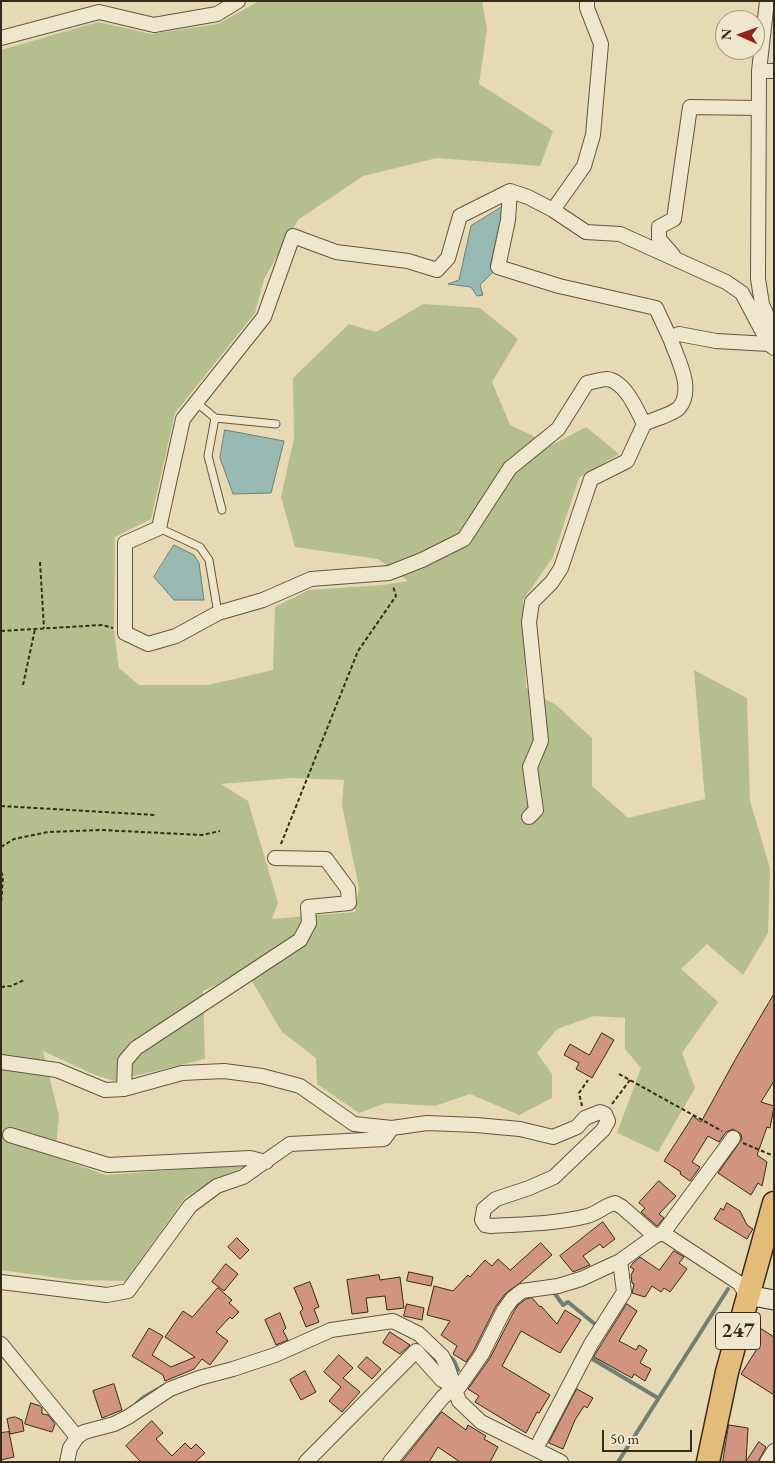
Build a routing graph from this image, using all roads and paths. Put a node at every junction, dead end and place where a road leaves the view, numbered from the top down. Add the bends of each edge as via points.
1 (238, 1) edge
2 (587, 1) edge
3 (767, 1) edge
4 (1, 38) edge
5 (759, 71) junction
6 (774, 71) edge
7 (759, 108) junction
8 (510, 191) junction
9 (554, 210) junction
10 (677, 260) junction
11 (670, 338) junction
12 (772, 342) edge
13 (196, 402) junction
14 (215, 418) junction
15 (276, 424) dead end
16 (644, 424) junction
17 (222, 510) dead end
18 (159, 528) junction
19 (40, 562) dead end
20 (389, 573) junction
21 (218, 613) junction
22 (44, 628) junction
23 (35, 629) junction
24 (1, 631) edge
25 (125, 632) junction
26 (23, 685) dead end
27 (1, 806) edge
28 (156, 815) dead end
29 (529, 817) dead end
30 (220, 831) dead end
31 (1, 847) edge
32 (275, 858) joint
33 (1, 872) edge
34 (1, 904) edge
35 (24, 980) dead end
36 (1, 987) edge
37 (1, 1062) edge
38 (619, 1074) dead end
39 (588, 1080) dead end
40 (630, 1080) junction
41 (124, 1089) junction
42 (605, 1114) junction
43 (585, 1118) junction
44 (713, 1126) dead end
45 (392, 1128) junction
46 (10, 1135) dead end
47 (733, 1138) dead end
48 (266, 1162) junction
49 (774, 1203) edge
50 (659, 1234) junction
51 (620, 1261) junction
52 (1, 1282) edge
53 (747, 1295) junction
54 (774, 1300) edge
55 (1, 1344) edge
56 (455, 1386) junction
57 (506, 1434) junction
58 (77, 1437) junction
59 (520, 1440) junction
60 (540, 1441) junction
61 (774, 1451) edge
62 (67, 1462) edge
63 (306, 1462) edge
64 (390, 1462) edge
65 (538, 1462) edge
66 (562, 1462) edge
67 (708, 1462) edge
68 (766, 1462) edge

1 - 4 street via 217,14 154,25 99,12
2 - 9 street via 601,44 593,135 584,166
3 - 5 street
5 - 6 street
5 - 7 street
7 - 10 street via 690,107 674,219 658,227 659,239
7 - 12 street via 758,279
8 - 9 street
8 - 11 street via 508,220 498,266 559,286 656,308
8 - 13 street via 460,216 448,258 437,270 408,261 336,252 293,236 264,317
9 - 10 street via 586,232 620,234
10 - 12 street via 726,282 742,293
11 - 12 street via 678,334 716,341
11 - 16 street via 684,378 686,395 678,409
13 - 14 lane
13 - 18 street via 183,419
14 - 15 lane
14 - 17 lane via 208,456
16 - 20 street via 622,386 607,379 587,383 558,429 510,468 464,539
16 - 29 street via 627,461 591,479 561,568 532,602 529,622 541,741 530,767 536,810
18 - 21 lane via 200,547 209,560
18 - 25 street via 126,543
19 - 22 path
20 - 21 street via 310,579 264,600
20 - 32 path via 396,596 358,651
21 - 25 street via 176,636 148,644
22 - 23 path
22 - 25 path via 102,625
23 - 24 path
23 - 26 path
27 - 28 path
30 - 31 path via 202,834 101,830 48,832 14,838
32 - 41 street via 326,859 348,889 349,903 308,907 309,924 300,940 136,1048 125,1061
33 - 34 path
35 - 36 path
37 - 41 street via 57,1070 105,1090
38 - 40 path
39 - 43 path via 579,1092
40 - 42 path
40 - 44 path
41 - 45 street via 182,1073 224,1071 262,1076 300,1086 354,1124
42 - 43 street via 600,1112
42 - 50 street via 608,1121 603,1130 554,1177 496,1199 484,1209 482,1220 491,1226 545,1222 589,1216 615,1203
43 - 45 street via 577,1127 553,1137 520,1129 476,1125 427,1123
45 - 48 street via 384,1139 290,1144
46 - 48 street via 108,1165 250,1158
47 - 50 street
48 - 52 street via 243,1177 217,1186 190,1206 128,1291 107,1295
49 - 53 highway, 247
50 - 51 street
50 - 53 street via 739,1283
51 - 56 street via 581,1279 522,1291 504,1310 482,1354 460,1387
51 - 60 street via 624,1292 590,1344
53 - 54 main road
53 - 67 highway, 247
55 - 58 street
56 - 57 street via 464,1407 481,1422
56 - 58 street via 442,1356 419,1334 393,1321 376,1322 331,1330 275,1355 177,1386 128,1417
56 - 63 street via 442,1380 416,1351
56 - 64 street
57 - 59 street
57 - 60 street
58 - 62 street
59 - 65 street via 517,1443
59 - 66 street
60 - 66 street via 560,1454
61 - 68 street

